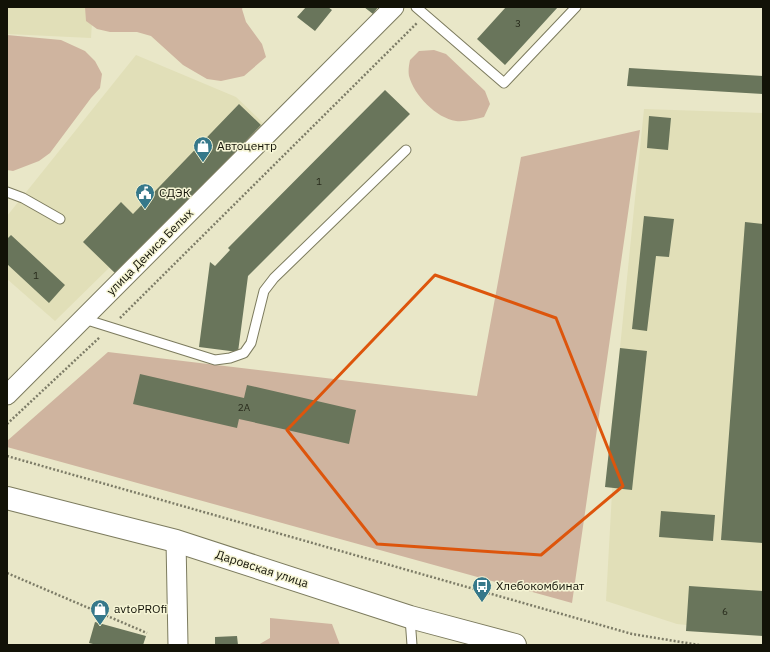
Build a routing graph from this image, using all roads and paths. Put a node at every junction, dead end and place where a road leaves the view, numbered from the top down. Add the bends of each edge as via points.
1 (394, 7) edge
2 (416, 7) edge
3 (576, 7) edge
4 (426, 15) junction
5 (406, 150) dead end
6 (7, 192) edge
7 (60, 219) dead end
8 (84, 319) junction
9 (110, 327) junction
10 (7, 395) edge
11 (7, 424) edge
12 (7, 456) edge
13 (7, 498) edge
14 (176, 541) junction
15 (7, 573) edge
16 (410, 617) junction
17 (147, 634) dead end
18 (178, 645) edge
19 (412, 645) edge
20 (515, 645) edge
21 (699, 645) edge

1 - 8 street, улица Дениса Белых
2 - 4 lane
3 - 4 lane via 504,83
4 - 9 path
5 - 9 lane via 274,278 264,291 251,343 244,353 215,360
6 - 7 lane
8 - 9 lane
8 - 10 street, улица Дениса Белых
9 - 11 path
12 - 21 path via 632,634
13 - 14 highway, Даровская улица
14 - 16 highway, Даровская улица
14 - 18 street
15 - 17 path
16 - 19 lane
16 - 20 highway, Даровская улица

